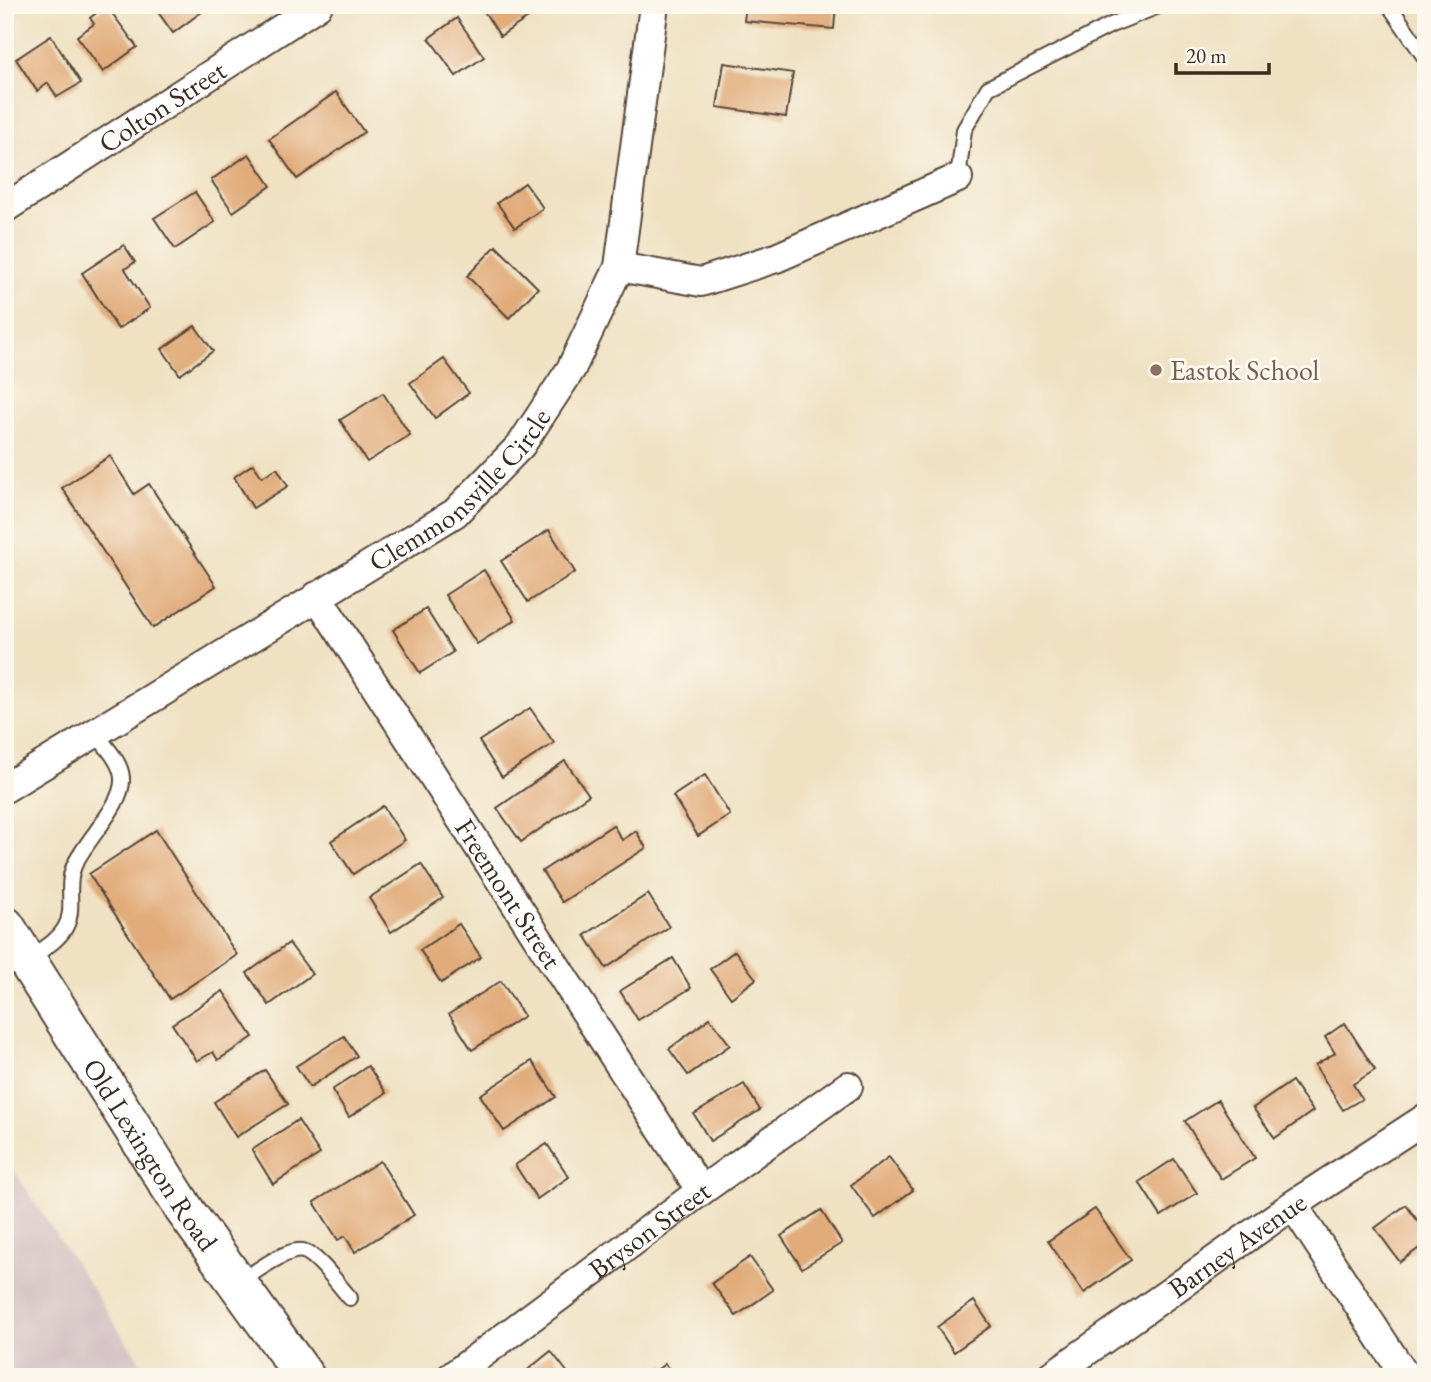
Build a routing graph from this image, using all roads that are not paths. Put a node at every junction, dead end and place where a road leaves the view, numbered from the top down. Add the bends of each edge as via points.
1 (318, 5) edge
2 (654, 5) edge
3 (1161, 5) edge
4 (1389, 5) edge
5 (1426, 59) edge
6 (958, 178) joint
7 (5, 208) edge
8 (619, 267) junction
9 (317, 596) junction
10 (95, 733) junction
11 (5, 788) edge
12 (5, 926) edge
13 (27, 961) junction
14 (848, 1086) dead end
15 (1426, 1118) edge
16 (701, 1191) junction
17 (1293, 1205) junction
18 (237, 1283) junction
19 (350, 1298) dead end
20 (305, 1377) edge
21 (451, 1377) edge
22 (1051, 1377) edge
23 (1406, 1377) edge

1 - 7 street, Colton Street
2 - 8 street, Clemmonsville Circle
3 - 6 lane via 1111,25 988,88 964,130
4 - 5 lane
6 - 8 street via 776,258 701,282
8 - 9 street, Clemmonsville Circle via 571,369 521,445 455,513
9 - 10 street, Clemmonsville Circle
9 - 16 street, Freemont Street
10 - 11 street, Clemmonsville Circle
10 - 13 lane via 121,769 123,781 116,801 74,866 66,927
12 - 13 main road, Old Lexington Road
13 - 18 main road, Old Lexington Road via 186,1212
14 - 16 street, Bryson Street
15 - 17 street, Barney Avenue
16 - 21 street, Bryson Street
17 - 22 street, Barney Avenue
17 - 23 street
18 - 19 lane via 301,1250 311,1254
18 - 20 main road, Old Lexington Road

